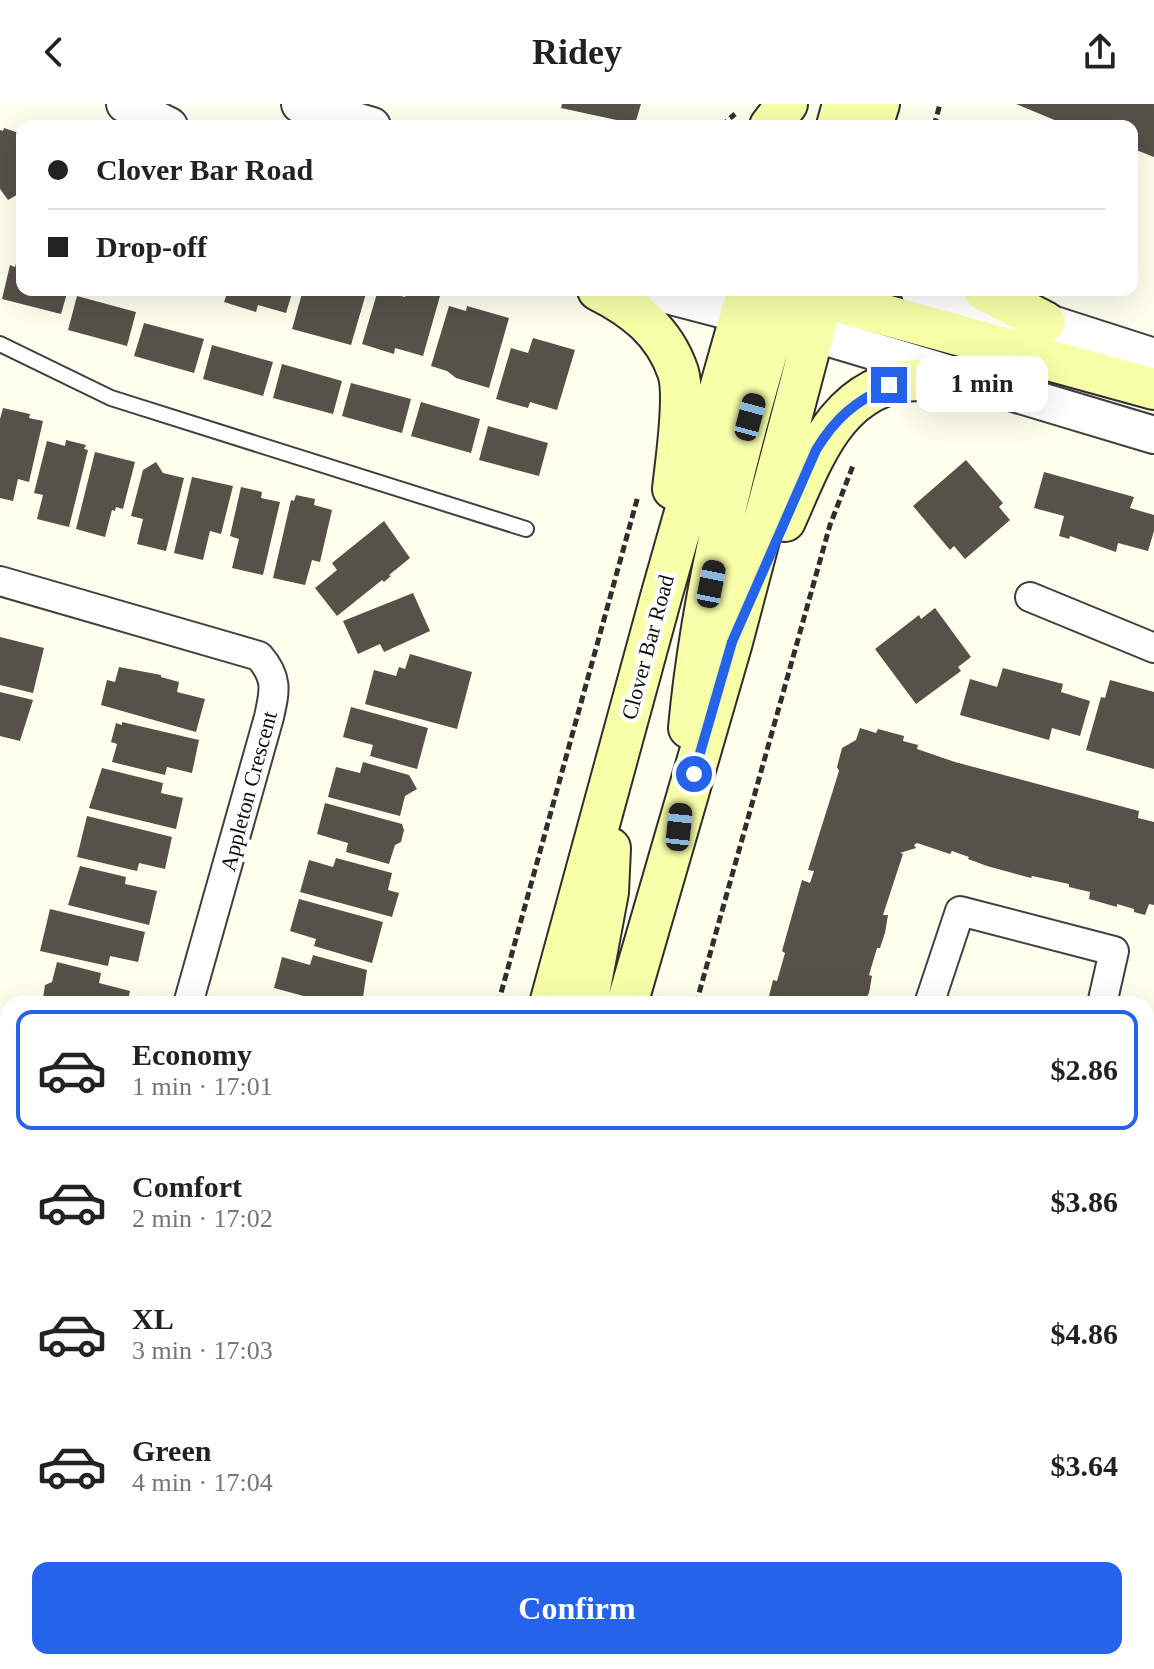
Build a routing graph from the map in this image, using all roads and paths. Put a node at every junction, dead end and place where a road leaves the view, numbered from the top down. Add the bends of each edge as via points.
1 (125, 104) edge
2 (300, 104) edge
3 (740, 104) edge
4 (787, 104) edge
5 (157, 120) edge
6 (352, 120) edge
7 (728, 120) edge
8 (775, 120) edge
9 (610, 296) edge
10 (718, 296) edge
11 (943, 296) edge
12 (995, 296) edge
13 (787, 302) edge
14 (1045, 322) junction
15 (0, 344) edge
16 (1154, 357) edge
17 (980, 384) junction
18 (1154, 389) edge
19 (1154, 435) edge
20 (857, 455) dead end
21 (641, 485) dead end
22 (526, 529) dead end
23 (0, 581) edge
24 (661, 597) junction
25 (1030, 597) dead end
26 (732, 642) junction
27 (1154, 648) edge
28 (614, 769) junction
29 (679, 827) junction
30 (190, 996) edge
31 (500, 996) edge
32 (552, 996) edge
33 (588, 996) edge
34 (629, 996) edge
35 (698, 996) edge
36 (932, 996) edge
37 (1104, 996) edge

1 - 5 street
2 - 6 street
3 - 7 path
4 - 8 main road
9 - 24 main road via 654,329 679,373 680,425
10 - 13 street
11 - 14 street
12 - 14 main road
13 - 17 street
13 - 18 main road
13 - 24 main road, Clover Bar Road
13 - 26 main road
13 - 29 main road via 729,495 694,673
14 - 16 street
15 - 22 lane via 111,398
17 - 19 street
17 - 26 main road via 916,380 889,385 852,405 829,428
20 - 35 path via 830,525
21 - 31 path
23 - 30 street, Appleton Crescent via 259,656 271,670 275,690 269,717
24 - 28 main road, Clover Bar Road
25 - 27 street
26 - 29 main road
28 - 32 main road, Clover Bar Road
28 - 33 main road via 608,892
29 - 34 main road
36 - 37 street via 960,911 1114,951

